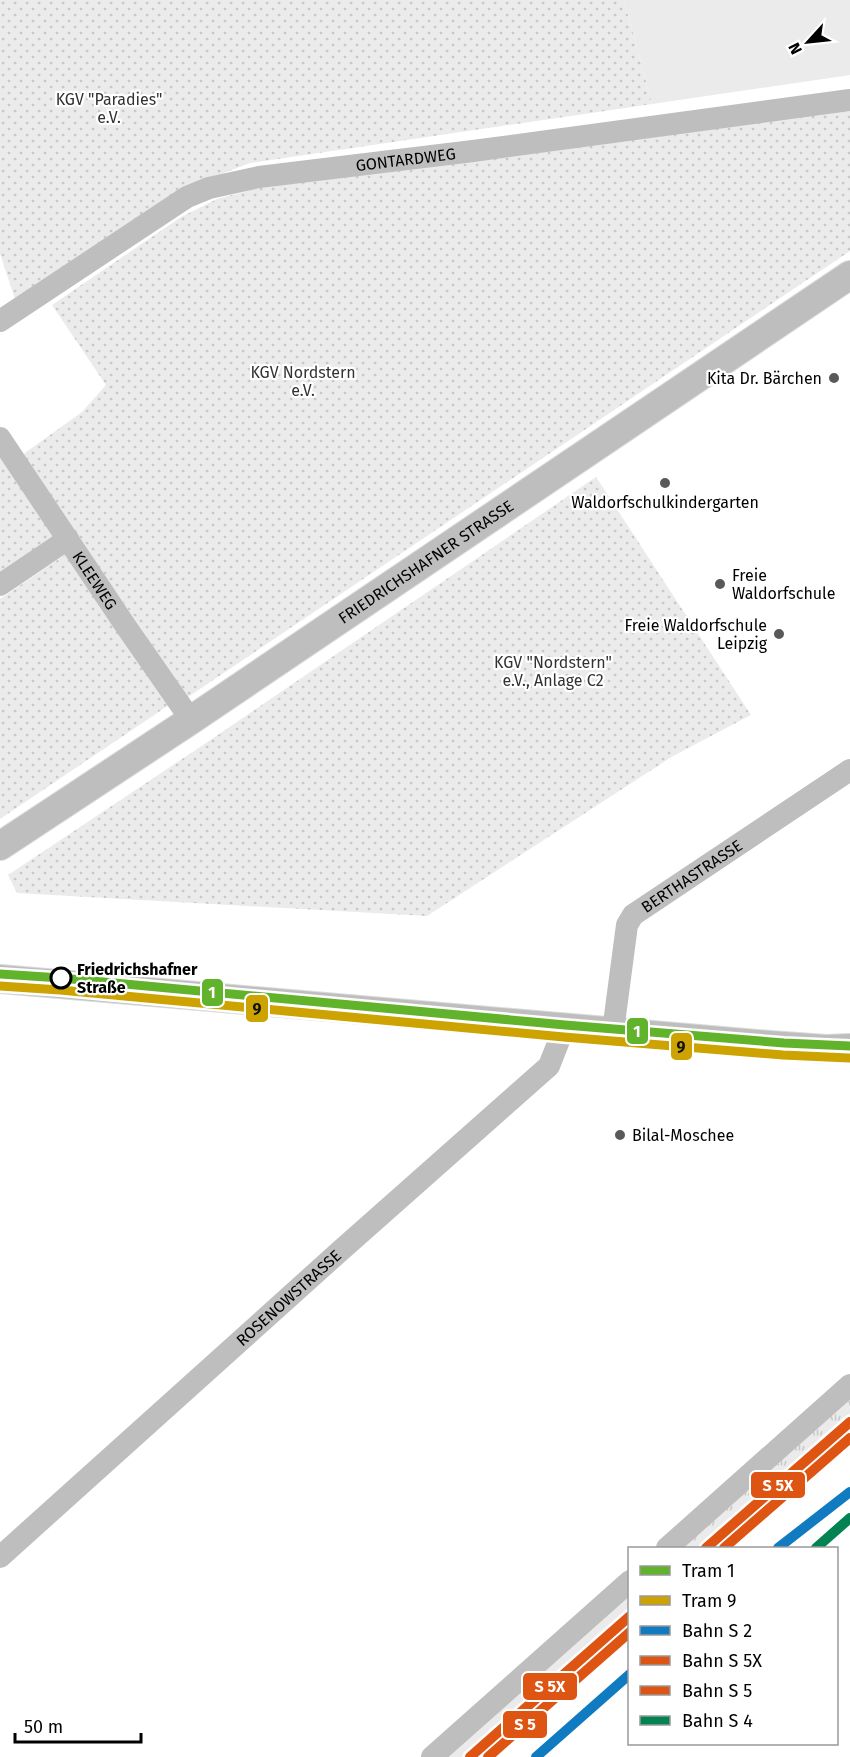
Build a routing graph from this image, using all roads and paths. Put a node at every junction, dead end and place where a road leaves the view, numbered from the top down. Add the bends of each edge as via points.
1 (850, 100) edge
2 (850, 275) edge
3 (0, 321) edge
4 (0, 438) edge
5 (68, 539) junction
6 (0, 585) edge
7 (191, 720) junction
8 (850, 770) edge
9 (0, 846) edge
10 (0, 979) edge
11 (564, 1028) junction
12 (614, 1031) junction
13 (842, 1050) edge
14 (850, 1386) edge
15 (668, 1547) edge
16 (0, 1557) edge
17 (628, 1583) edge
18 (432, 1757) edge

1 - 3 street, GONTARDWEG via 259,177 209,188 188,197
2 - 7 main road, FRIEDRICHSHAFNER STRASSE
4 - 5 street, KLEEWEG
5 - 6 street
5 - 7 street, KLEEWEG
7 - 9 main road, FRIEDRICHSHAFNER STRASSE
8 - 12 street, BERTHASTRASSE via 633,915 627,925
10 - 11 main road
11 - 12 main road
11 - 16 street, ROSENOWSTRASSE via 549,1066
12 - 13 main road
14 - 15 street
17 - 18 street

